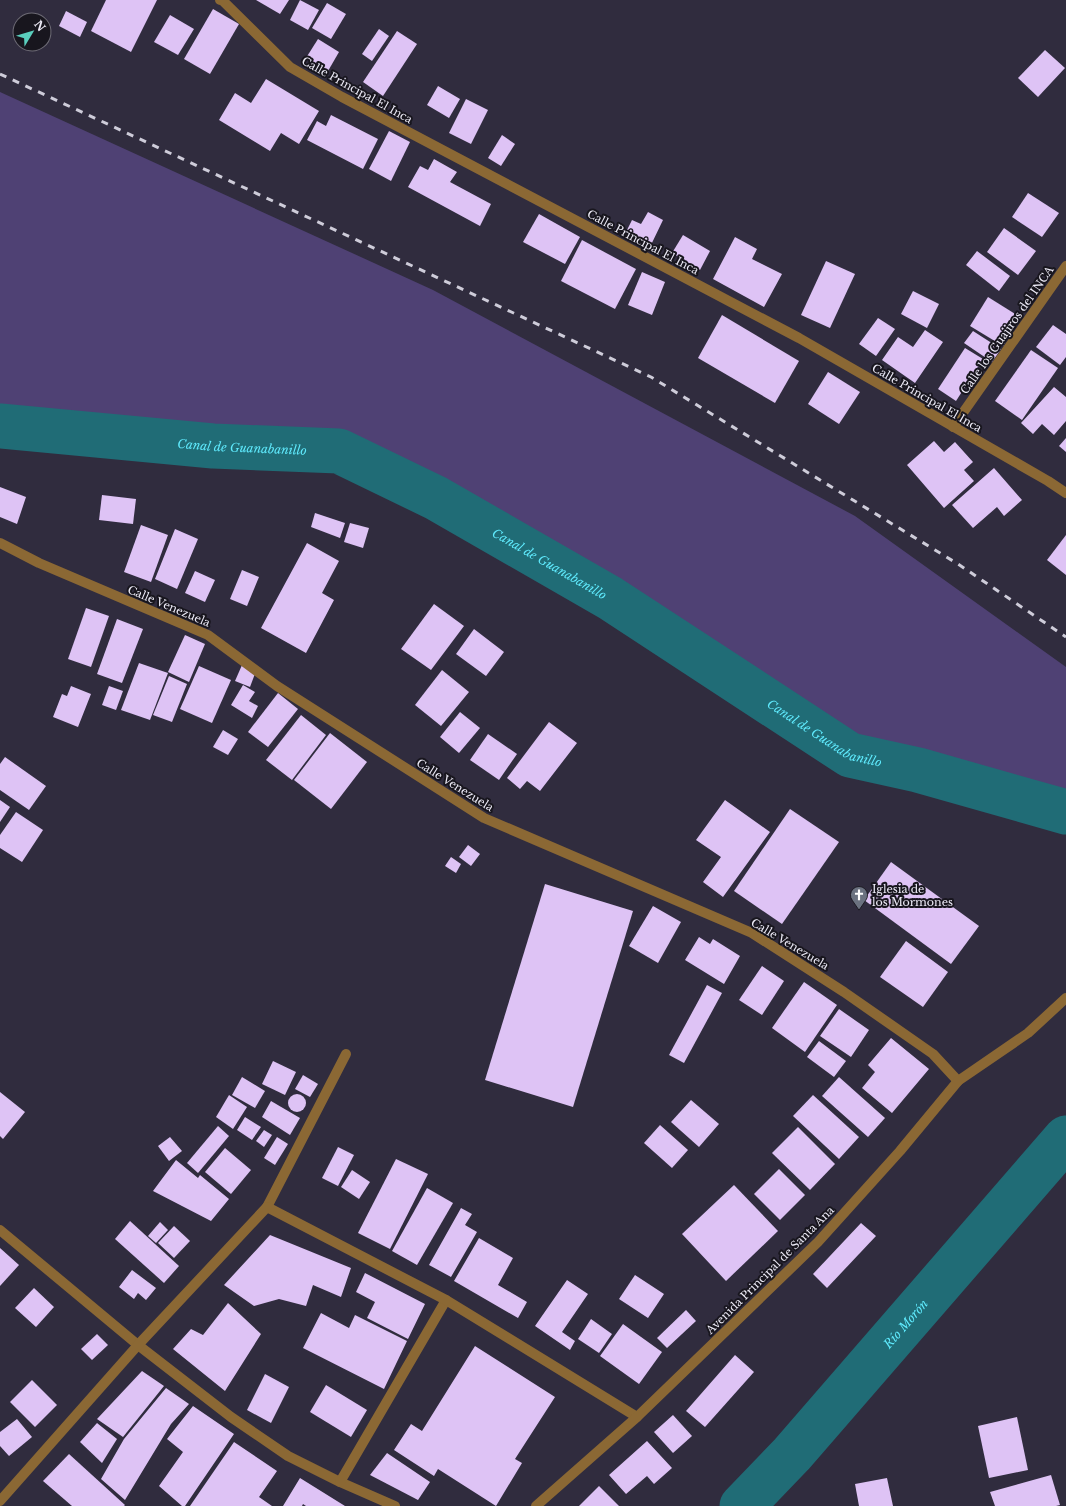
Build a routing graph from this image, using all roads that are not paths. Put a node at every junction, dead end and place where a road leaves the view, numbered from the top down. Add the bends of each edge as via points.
1 (221, 0) edge
2 (1066, 266) edge
3 (953, 427) junction
4 (1066, 492) edge
5 (0, 543) edge
6 (1066, 998) edge
7 (346, 1054) dead end
8 (958, 1081) junction
9 (267, 1207) junction
10 (0, 1230) edge
11 (446, 1300) junction
12 (138, 1345) junction
13 (637, 1417) junction
14 (340, 1482) junction
15 (0, 1501) edge
16 (395, 1506) edge
17 (536, 1506) edge

1 - 3 street, Calle Principal El Inca via 290,67 303,75 799,338
2 - 3 street, Calle los Guajiros del INCA
3 - 4 street, Calle Principal El Inca
5 - 8 street, Calle Venezuela via 39,564 208,635 277,686 484,818 752,934 844,992 933,1054
6 - 8 street, Avenida Principal de Santa Ana via 1028,1033
7 - 9 street
8 - 13 street, Avenida Principal de Santa Ana via 900,1151 818,1242
9 - 11 street
9 - 12 street
10 - 12 street
11 - 13 street
11 - 14 street
12 - 14 street via 231,1417 288,1456
12 - 15 street
13 - 17 street, Avenida Principal de Santa Ana
14 - 16 street

